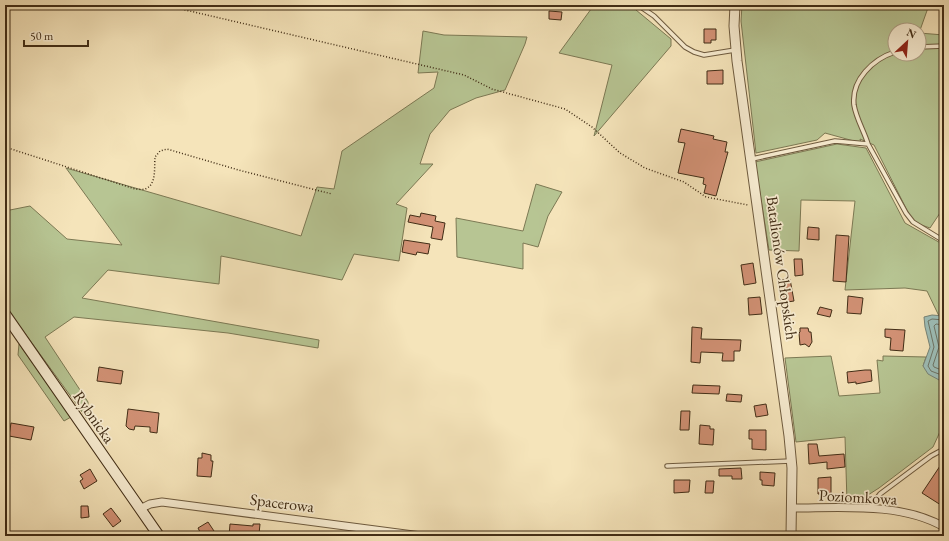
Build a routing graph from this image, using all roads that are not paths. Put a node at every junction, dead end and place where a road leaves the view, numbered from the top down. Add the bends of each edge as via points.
1 (638, 5) edge
2 (735, 5) edge
3 (944, 46) edge
4 (927, 47) edge
5 (736, 50) junction
6 (887, 56) edge
7 (868, 144) junction
8 (751, 159) junction
9 (944, 241) edge
10 (5, 314) edge
11 (944, 449) edge
12 (792, 461) junction
13 (668, 466) dead end
14 (792, 508) junction
15 (869, 508) junction
16 (140, 509) junction
17 (944, 527) edge
18 (159, 536) edge
19 (421, 536) edge
20 (791, 536) edge

1 - 5 lane via 694,52 704,55
2 - 5 street, Batalionów Chłopskich
3 - 4 lane
5 - 8 street, Batalionów Chłopskich
6 - 7 lane via 870,66 855,89 854,105
7 - 8 lane via 836,141
7 - 9 lane via 913,222
8 - 12 street, Batalionów Chłopskich
10 - 16 main road, Rybnicka
11 - 15 lane via 880,494
12 - 13 lane
12 - 14 street, Batalionów Chłopskich
14 - 15 street, Poziomkowa
14 - 20 street, Batalionów Chłopskich
15 - 17 street, Poziomkowa via 903,512
16 - 18 main road, Rybnicka
16 - 19 street, Spacerowa via 162,502

